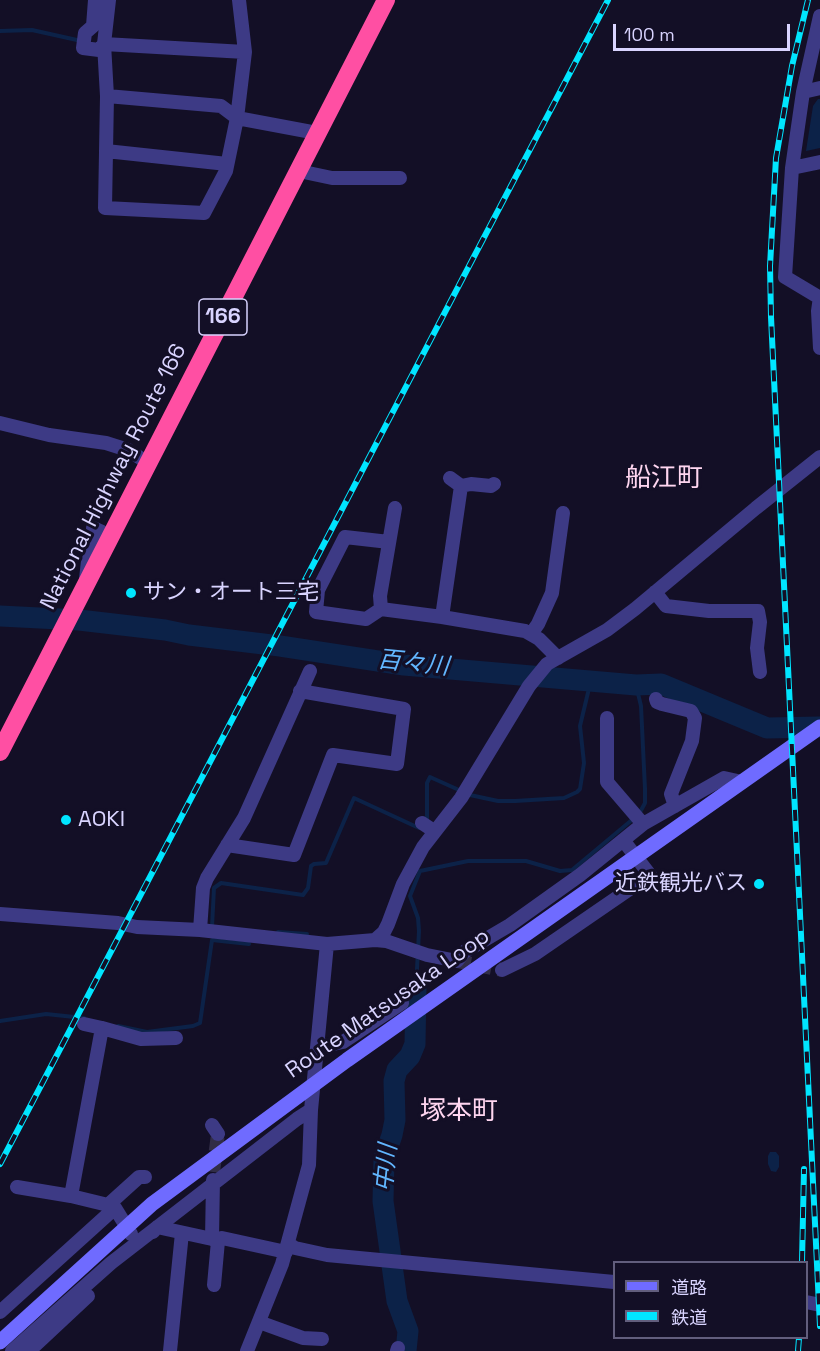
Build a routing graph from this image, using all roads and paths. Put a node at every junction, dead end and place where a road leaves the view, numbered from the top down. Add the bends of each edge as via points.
1 (96, 0) edge
2 (109, 0) edge
3 (239, 0) edge
4 (386, 0) edge
5 (820, 16) edge
6 (818, 32) edge
7 (104, 44) junction
8 (245, 52) junction
9 (820, 88) edge
10 (803, 92) junction
11 (107, 96) junction
12 (237, 118) junction
13 (317, 133) junction
14 (106, 151) junction
15 (820, 162) edge
16 (227, 164) junction
17 (792, 168) junction
18 (299, 171) junction
19 (400, 178) dead end
20 (820, 297) edge
21 (820, 348) edge
22 (0, 423) edge
23 (820, 457) edge
24 (148, 463) junction
25 (494, 484) dead end
26 (394, 508) dead end
27 (562, 513) dead end
28 (93, 528) dead end
29 (389, 542) junction
30 (85, 589) junction
31 (655, 592) junction
32 (381, 609) junction
33 (442, 617) junction
34 (531, 634) junction
35 (558, 658) junction
36 (310, 671) dead end
37 (760, 672) dead end
38 (300, 692) junction
39 (656, 699) dead end
40 (607, 718) dead end
41 (820, 727) edge
42 (0, 752) edge
43 (742, 782) junction
44 (675, 806) junction
45 (638, 818) junction
46 (623, 840) junction
47 (227, 845) junction
48 (0, 914) edge
49 (208, 931) junction
50 (375, 940) junction
51 (327, 944) junction
52 (502, 970) tunnel mouth
53 (402, 1003) dead end
54 (84, 1024) dead end
55 (102, 1028) junction
56 (176, 1038) dead end
57 (318, 1047) junction
58 (311, 1110) junction
59 (145, 1178) dead end
60 (213, 1178) junction
61 (17, 1187) dead end
62 (71, 1196) junction
63 (112, 1207) junction
64 (157, 1227) junction
65 (182, 1233) junction
66 (215, 1240) junction
67 (137, 1244) junction
68 (287, 1248) junction
69 (613, 1282) edge
70 (214, 1285) dead end
71 (0, 1312) edge
72 (259, 1322) junction
73 (322, 1340) dead end
74 (0, 1342) edge
75 (12, 1351) edge
76 (29, 1351) edge
77 (170, 1351) edge
78 (247, 1351) edge

1 - 7 street via 93,26 85,33 83,48 99,50
2 - 7 street
3 - 8 street
4 - 13 highway, National Highway Route 166 / 166
5 - 6 street
6 - 10 street
7 - 8 street
7 - 11 street
8 - 12 street
9 - 10 street
10 - 17 street
11 - 12 street via 221,106
11 - 14 street
12 - 13 street
12 - 16 street
13 - 18 highway, National Highway Route 166 / 166
14 - 16 street
14 - 16 street via 105,208 204,213
15 - 17 street
17 - 20 street via 785,277
18 - 19 street via 332,178
18 - 24 highway, National Highway Route 166 / 166
20 - 21 street
22 - 24 street via 106,443 128,450
23 - 31 street
24 - 30 highway, National Highway Route 166 / 166
25 - 33 street via 456,482
26 - 29 street
27 - 34 street via 552,593
28 - 30 street via 102,532 88,561
29 - 32 street
29 - 32 street via 345,537 318,590 316,612 366,619
30 - 42 highway, National Highway Route 166 / 166
31 - 35 street via 608,630
31 - 37 street via 666,606 758,611
32 - 33 street
33 - 34 street
34 - 35 street
35 - 50 street via 529,686 461,798 428,827 423,847 384,932
36 - 38 street
38 - 47 street via 244,818
38 - 47 street via 404,709 397,764 333,755 294,855
39 - 44 street via 691,711 695,718 692,741 671,794
40 - 45 street via 607,782
41 - 43 main road, Route Matsusaka Loop
43 - 44 street via 724,778
43 - 74 main road, Route Matsusaka Loop via 338,1066 152,1204
44 - 45 street
45 - 46 street
46 - 50 street via 510,925 464,952 457,961
46 - 52 street via 650,875 536,954
47 - 49 street via 203,888
48 - 49 street
49 - 51 street
50 - 51 street
51 - 57 street
53 - 57 street via 343,1042
54 - 55 street
55 - 56 street via 141,1039
55 - 62 street
57 - 58 street
58 - 60 street
58 - 68 street via 309,1165
59 - 63 street via 139,1177
60 - 64 street
60 - 66 street
61 - 62 street
62 - 63 street
63 - 67 street
63 - 71 street
64 - 65 street
64 - 67 street
64 - 76 street
65 - 66 street
65 - 77 street
66 - 68 street
66 - 70 street
67 - 75 street
68 - 69 street
68 - 72 street
72 - 73 street via 303,1338
72 - 78 street

